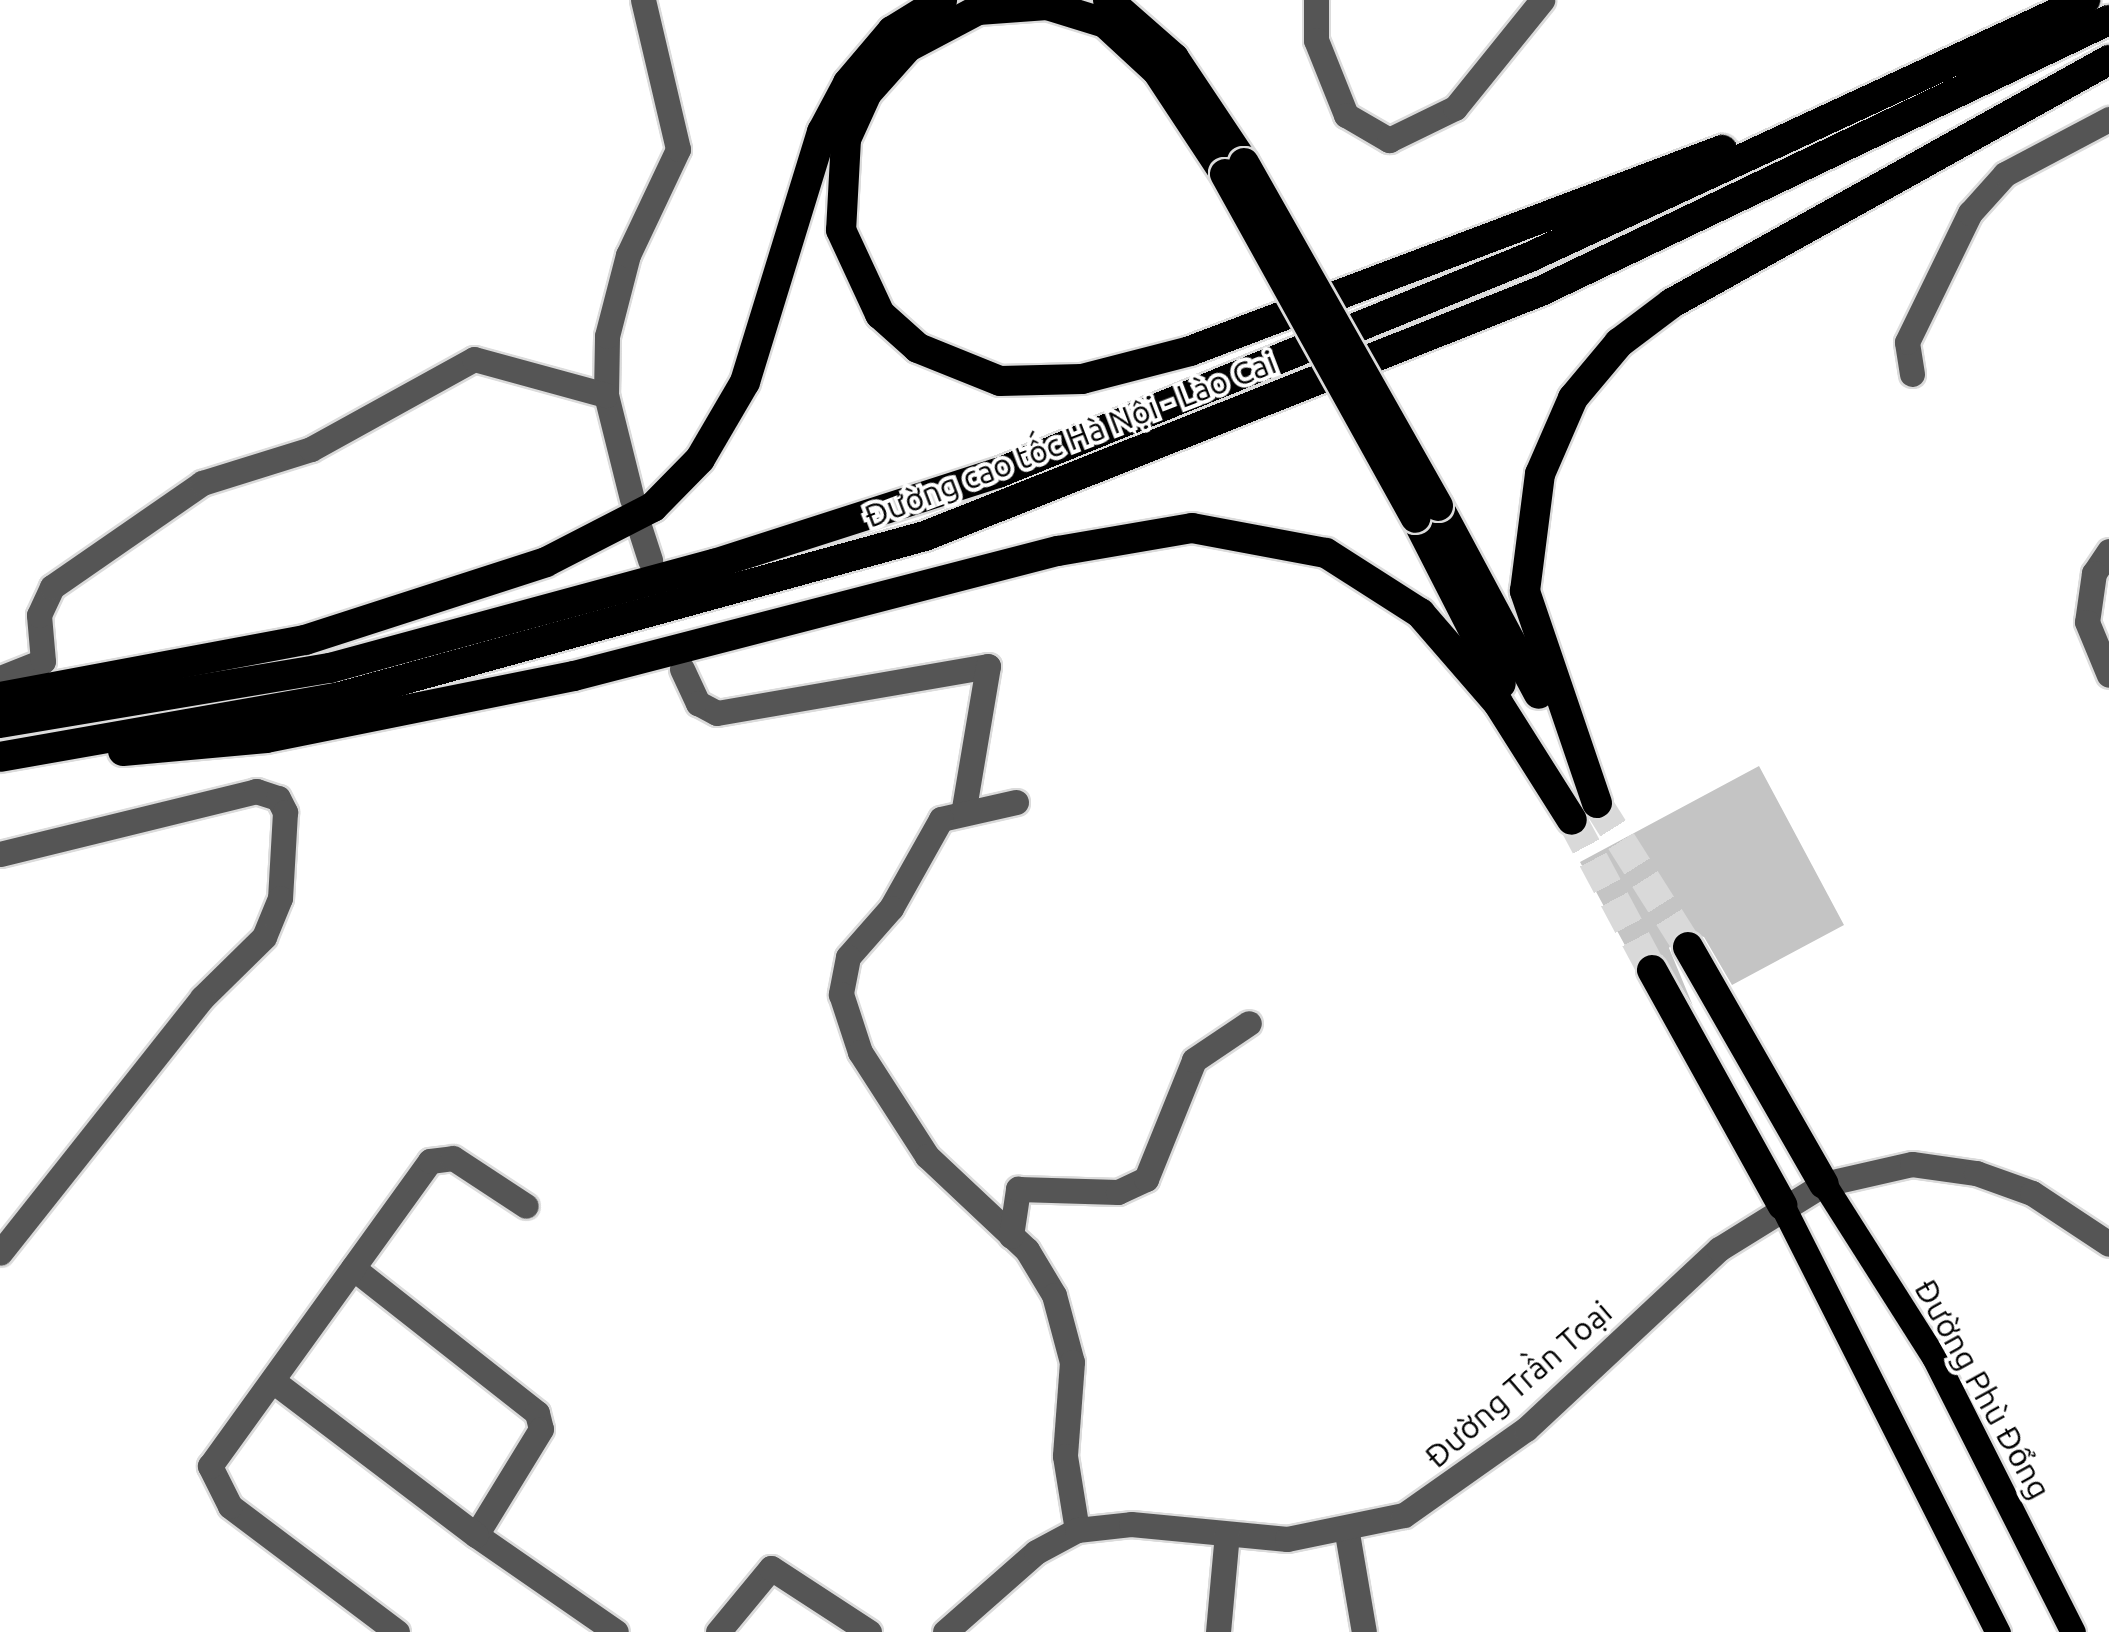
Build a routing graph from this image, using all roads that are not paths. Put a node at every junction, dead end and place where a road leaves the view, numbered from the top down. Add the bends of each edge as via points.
1 (643, 0) edge
2 (942, 0) edge
3 (1108, 0) edge
4 (1316, 0) edge
5 (1542, 0) edge
6 (2085, 0) edge
7 (2109, 20) edge
8 (1995, 42) junction
9 (2109, 60) edge
10 (2109, 119) edge
11 (1234, 168) junction
12 (1912, 374) dead end
13 (606, 395) junction
14 (632, 499) dead end
15 (640, 529) dead end
16 (2109, 551) edge
17 (650, 560) dead end
18 (682, 669) dead end
19 (2109, 675) edge
20 (0, 678) edge
21 (0, 697) edge
22 (0, 724) edge
23 (0, 758) edge
24 (1016, 802) dead end
25 (964, 808) junction
26 (1584, 811) junction
27 (0, 854) edge
28 (1688, 946) tunnel mouth
29 (1652, 970) tunnel mouth
30 (1249, 1023) dead end
31 (1824, 1184) junction
32 (1782, 1205) junction
33 (526, 1206) dead end
34 (1012, 1236) junction
35 (2109, 1244) edge
36 (0, 1252) edge
37 (352, 1268) junction
38 (273, 1381) junction
39 (1077, 1530) junction
40 (1347, 1533) junction
41 (1227, 1534) junction
42 (476, 1535) junction
43 (397, 1632) edge
44 (616, 1632) edge
45 (718, 1632) edge
46 (869, 1632) edge
47 (945, 1632) edge
48 (1218, 1632) edge
49 (1364, 1632) edge
50 (1998, 1632) edge
51 (2074, 1632) edge

1 - 13 street via 678,149 615,296
2 - 21 highway via 892,31 848,82 822,132 745,382 700,458 652,507 560,556 305,640
3 - 11 highway via 1174,58
4 - 5 street via 1316,40 1346,114 1389,140 1455,108
6 - 8 highway, Đường cao tốc Hà Nội - Lào Cai
7 - 23 highway, Đường cao tốc Hà Nội - Lào Cai via 1541,291 925,536 340,697
8 - 11 highway via 1190,352 1082,379 1000,381 918,348 880,314 841,230 846,139 867,94 908,47 994,8 1047,5 1106,23 1164,80
8 - 22 highway, Đường cao tốc Hà Nội - Lào Cai via 1530,257 998,473 714,564 330,668
9 - 26 highway via 1672,304 1618,343 1573,398 1540,474 1525,590
10 - 12 street via 2005,174 1970,212 1907,342
11 - 26 highway, bridge via 1427,512
13 - 14 street
13 - 20 street via 474,359 336,438 202,483 52,588 39,615 44,662
15 - 17 street
16 - 19 street via 2094,573 2088,622
18 - 25 street via 698,703 716,713 988,666
23 - 26 highway via 266,738 690,650 1058,551 1192,528 1326,552 1420,613
24 - 25 street
25 - 34 street via 940,819 890,908 848,957 841,994 860,1052 926,1156
27 - 36 street via 256,791 278,798 284,812 280,898 264,938 202,998
28 - 31 highway
29 - 32 highway
30 - 34 street via 1194,1060 1146,1179 1118,1192 1018,1189
31 - 32 street, Đường Trần Toại
31 - 35 street, Đường Trần Toại via 1912,1164 1976,1173 2032,1193
31 - 51 main road, Đường Phù Đổng via 1934,1357
32 - 40 street, Đường Trần Toại via 1719,1248 1526,1430 1444,1492
32 - 50 main road
33 - 37 street via 441,1156 414,1177
34 - 39 street via 1046,1279 1068,1338 1064,1456
37 - 38 street
37 - 42 street via 537,1412 541,1429
38 - 42 street
38 - 43 street via 214,1456 212,1486
39 - 41 street, Đường Trần Toại via 1132,1524
39 - 47 street, Đường Trần Toại via 1036,1552
40 - 41 street, Đường Trần Toại
40 - 49 street
41 - 48 street
42 - 44 street
45 - 46 street via 772,1568

